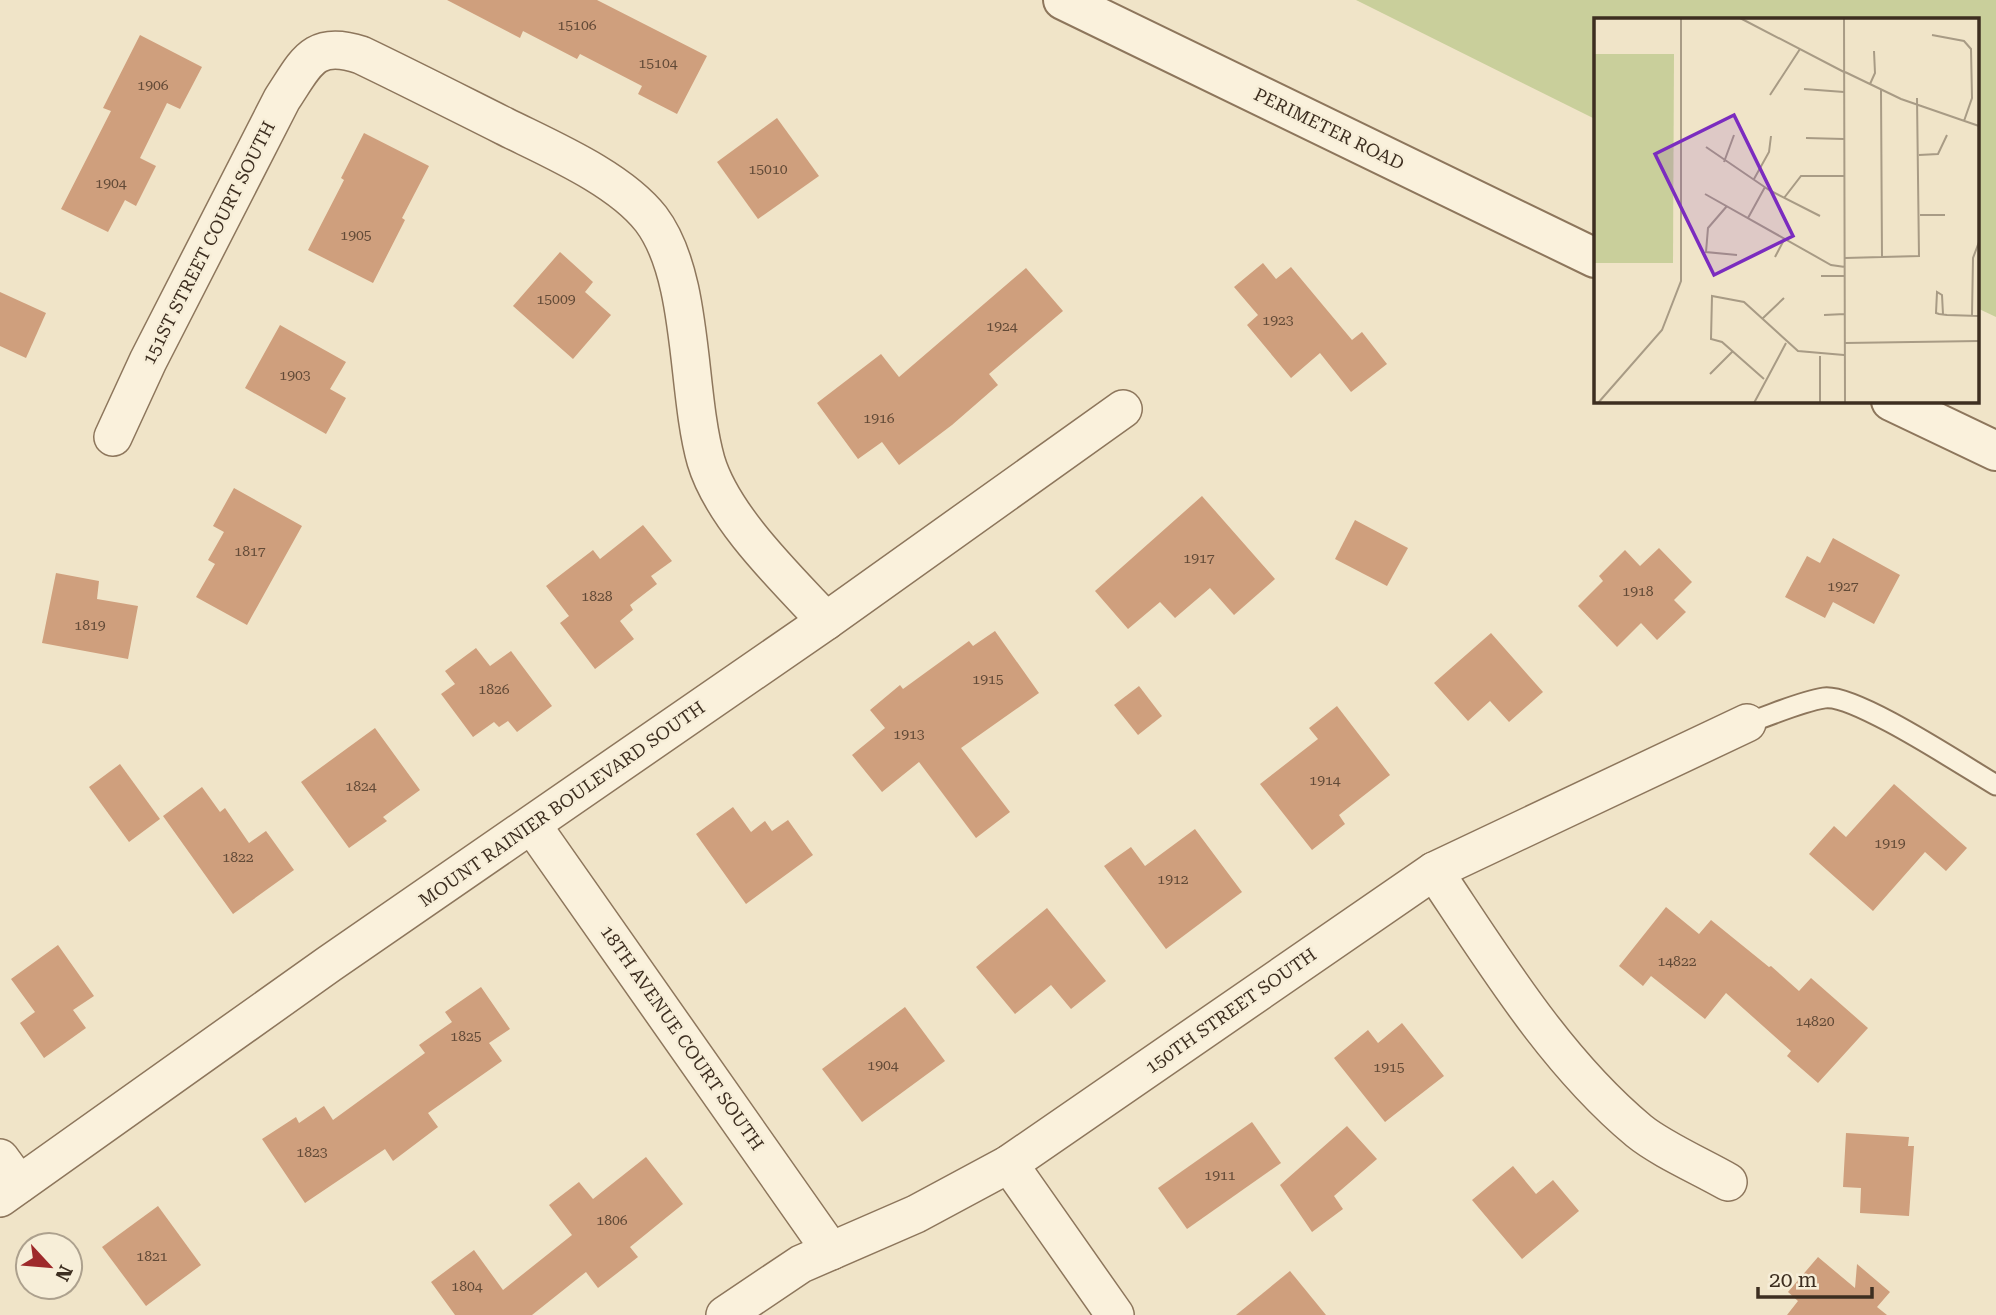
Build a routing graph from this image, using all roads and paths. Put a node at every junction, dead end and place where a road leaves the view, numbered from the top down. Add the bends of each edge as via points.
1 (1063, 0) edge
2 (1594, 258) edge
3 (1893, 402) edge
4 (1123, 410) dead end
5 (113, 437) dead end
6 (1996, 451) edge
7 (826, 621) junction
8 (1748, 723) joint
9 (1996, 785) edge
10 (532, 825) junction
11 (1434, 872) junction
12 (1009, 1164) junction
13 (6, 1180) edge
14 (1728, 1182) dead end
15 (831, 1251) junction
16 (725, 1315) edge
17 (1115, 1315) edge

1 - 2 street, PERIMETER ROAD
3 - 6 street
4 - 7 street, MOUNT RAINIER BOULEVARD SOUTH
5 - 7 street, 151ST STREET COURT SOUTH via 282,99 316,55 329,48 344,49 562,154 630,196 652,221 679,286 706,463 735,516
7 - 10 street, MOUNT RAINIER BOULEVARD SOUTH
8 - 9 lane via 1827,697 1881,717
8 - 11 street, 150TH STREET SOUTH
10 - 13 street, MOUNT RAINIER BOULEVARD SOUTH
10 - 15 street, 18TH AVENUE COURT SOUTH
11 - 12 street, 150TH STREET SOUTH
11 - 14 street via 1505,977 1602,1097 1642,1133
12 - 15 street, 150TH STREET SOUTH via 916,1214
12 - 17 street
15 - 16 street, 150TH STREET SOUTH via 801,1264

